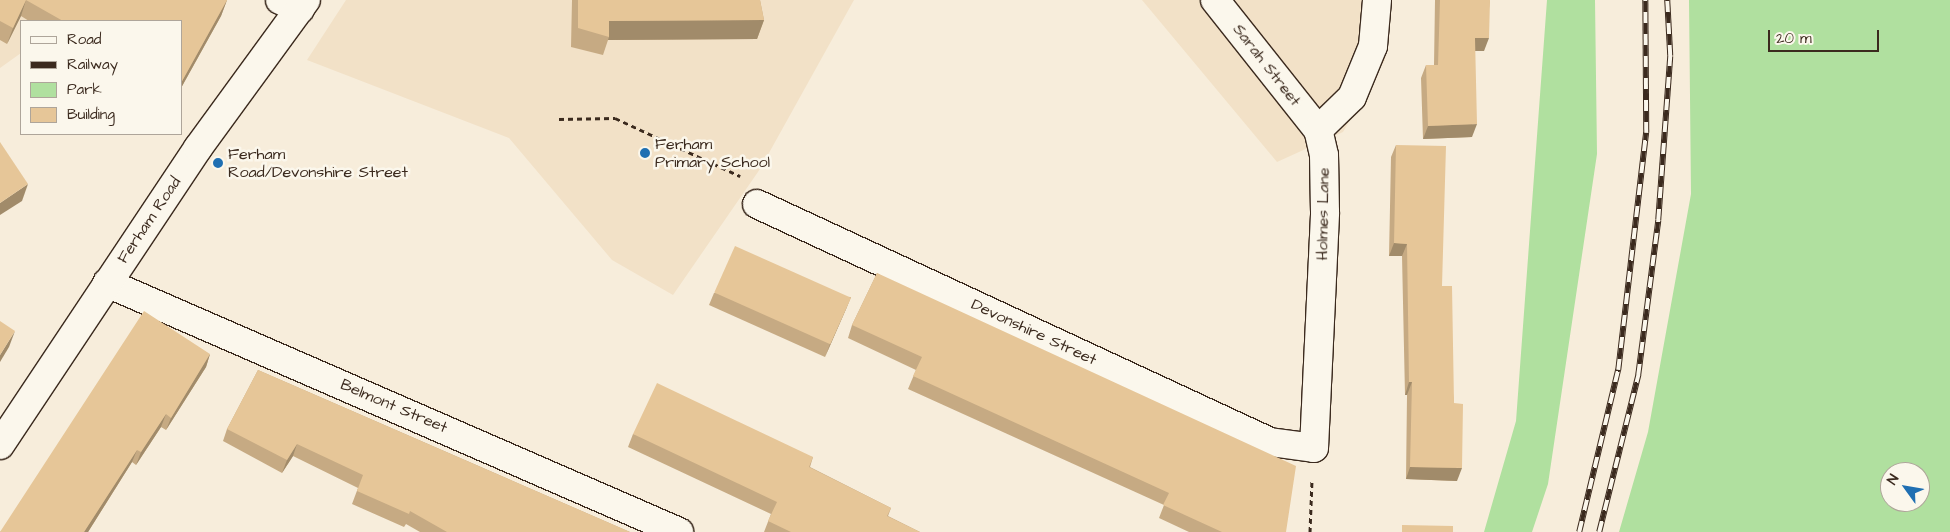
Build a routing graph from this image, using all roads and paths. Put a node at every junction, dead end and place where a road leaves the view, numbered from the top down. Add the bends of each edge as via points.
1 (1215, 0) edge
2 (1377, 0) edge
3 (295, 3) edge
4 (559, 119) dead end
5 (1318, 130) junction
6 (757, 204) joint
7 (107, 282) junction
8 (0, 445) edge
9 (1314, 448) junction
10 (679, 532) edge
11 (1310, 532) edge

1 - 5 street, Sarah Street
2 - 5 street via 1373,46 1352,97
3 - 7 street, Ferham Road
4 - 6 path via 615,118 756,183
5 - 9 street, Holmes Lane via 1324,155 1325,212
6 - 9 street, Devonshire Street via 1270,442
7 - 8 street, Ferham Road
7 - 10 street, Belmont Street
9 - 11 path

